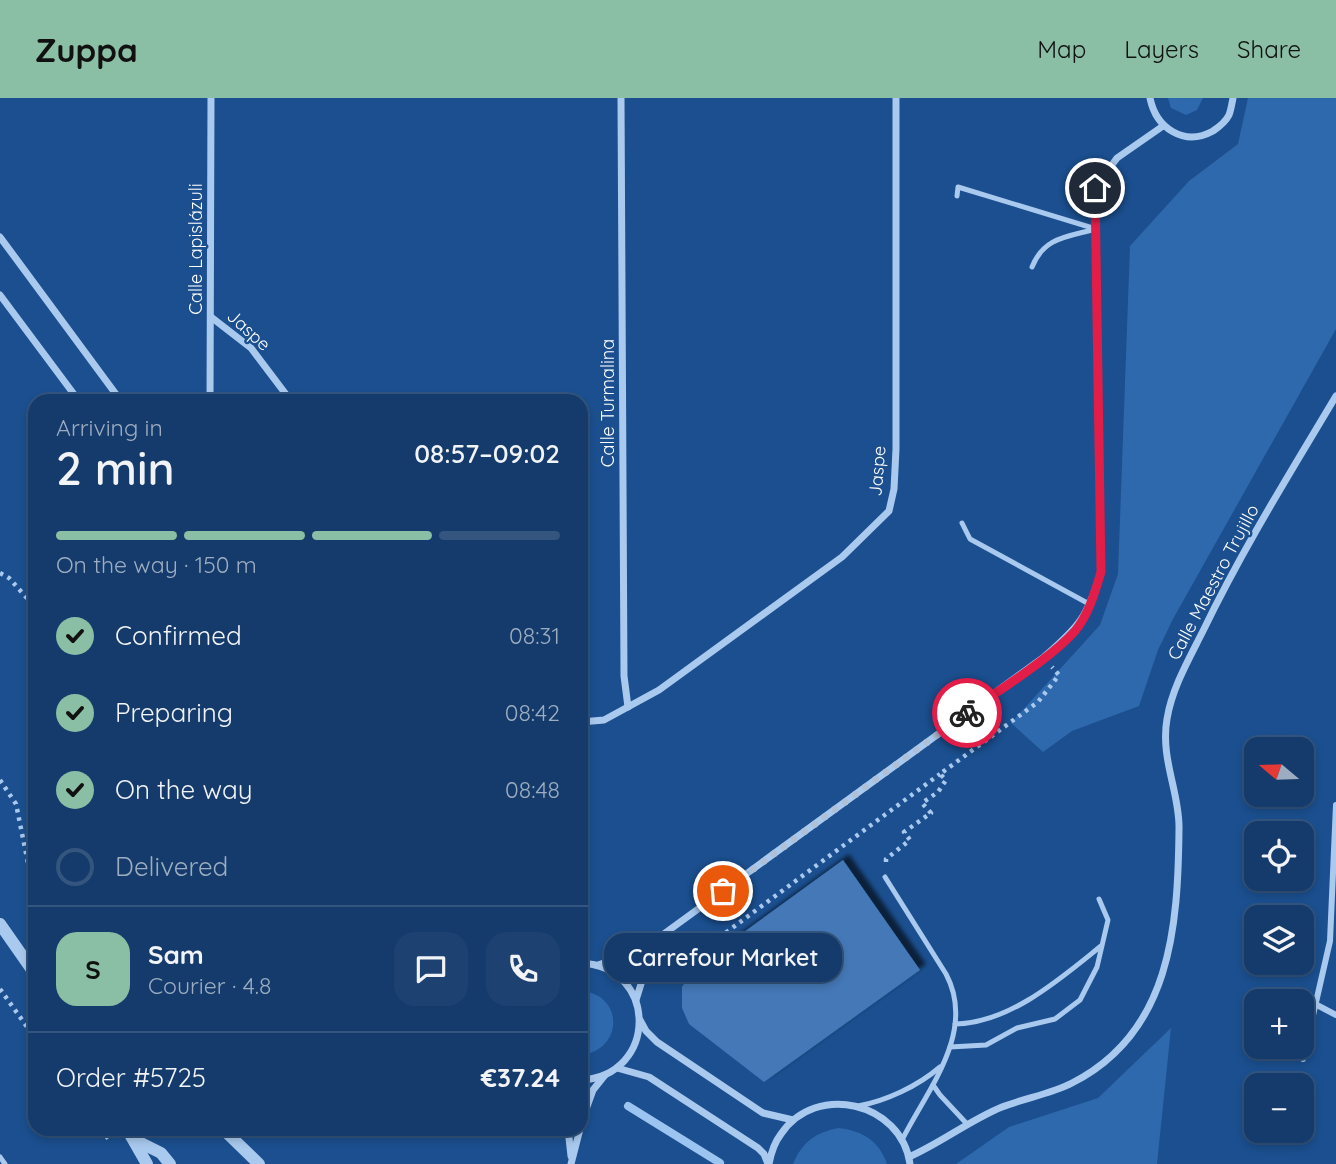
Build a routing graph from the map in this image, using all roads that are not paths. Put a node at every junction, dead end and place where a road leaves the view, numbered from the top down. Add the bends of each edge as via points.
1 (211, 98) edge
2 (621, 98) edge
3 (896, 98) edge
4 (1150, 98) edge
5 (1233, 98) edge
6 (1163, 126) junction
7 (957, 196) dead end
8 (1096, 229) junction
9 (0, 237) edge
10 (1032, 267) dead end
11 (0, 295) edge
12 (211, 317) junction
13 (74, 394) edge
14 (116, 394) edge
15 (210, 394) edge
16 (286, 394) edge
17 (1336, 396) edge
18 (962, 523) dead end
19 (1091, 605) junction
20 (628, 707) junction
21 (588, 721) edge
22 (1336, 805) edge
23 (885, 877) road end
24 (1099, 899) dead end
25 (0, 924) edge
26 (661, 936) junction
27 (1333, 941) edge
28 (1102, 946) junction
29 (28, 964) edge
30 (588, 964) edge
31 (598, 965) junction
32 (636, 1001) junction
33 (1317, 1005) junction
34 (1336, 1015) edge
35 (1314, 1017) edge
36 (640, 1020) junction
37 (955, 1024) junction
38 (950, 1047) junction
39 (942, 1065) junction
40 (617, 1068) junction
41 (606, 1075) junction
42 (588, 1079) edge
43 (933, 1085) junction
44 (588, 1104) edge
45 (858, 1106) junction
46 (793, 1120) junction
47 (968, 1126) junction
48 (132, 1136) edge
49 (134, 1136) edge
50 (230, 1136) edge
51 (569, 1136) edge
52 (578, 1136) edge
53 (902, 1140) junction
54 (0, 1157) edge
55 (909, 1160) edge
56 (572, 1162) edge
57 (5, 1164) edge
58 (147, 1164) edge
59 (170, 1164) edge
60 (259, 1164) edge
61 (768, 1164) edge

1 - 12 street, Calle Lapislázuli
2 - 20 street, Calle Turmalina
3 - 20 street, Jaspe via 896,449 889,511 842,557 659,690
4 - 6 street
5 - 6 street via 1220,127 1204,136 1190,138
6 - 8 street via 1117,158 1095,188
7 - 8 lane via 958,187
8 - 10 lane via 1049,243
8 - 19 street via 1101,572
9 - 14 street
11 - 13 street
12 - 15 street, Calle Lapislázuli
12 - 16 street, Jaspe via 251,348
17 - 47 street, Calle Maestro Trujillo via 1218,599 1178,682 1167,720 1166,761 1179,825 1177,877 1169,954 1153,1000 1128,1040 1101,1064 1072,1083 1000,1108
18 - 19 lane via 970,538
19 - 26 street via 1075,630 1044,657
20 - 21 street, Jaspe via 604,720
22 - 27 street
23 - 37 lane via 951,984
24 - 28 lane via 1108,920
25 - 29 street
26 - 31 street
26 - 32 street
27 - 33 street
28 - 37 lane via 1056,982 1011,1008 973,1024
28 - 38 lane via 1080,1000 1055,1019 1017,1028 986,1045
30 - 31 street
31 - 32 street via 622,978
32 - 36 street
33 - 34 street
33 - 35 street
36 - 40 street via 630,1055
36 - 46 street via 657,1042 763,1114
37 - 38 lane
38 - 39 lane
39 - 43 lane
39 - 45 lane via 878,1102
40 - 41 street
40 - 61 street via 649,1077 758,1148
41 - 42 street
41 - 44 street
43 - 47 lane
43 - 53 lane
45 - 46 street via 824,1105
45 - 53 street via 876,1113
46 - 61 street via 781,1133
47 - 55 street, Calle Maestro Trujillo
48 - 58 street
49 - 59 street
50 - 60 street
51 - 56 street
52 - 56 street
53 - 55 street
54 - 57 lane

